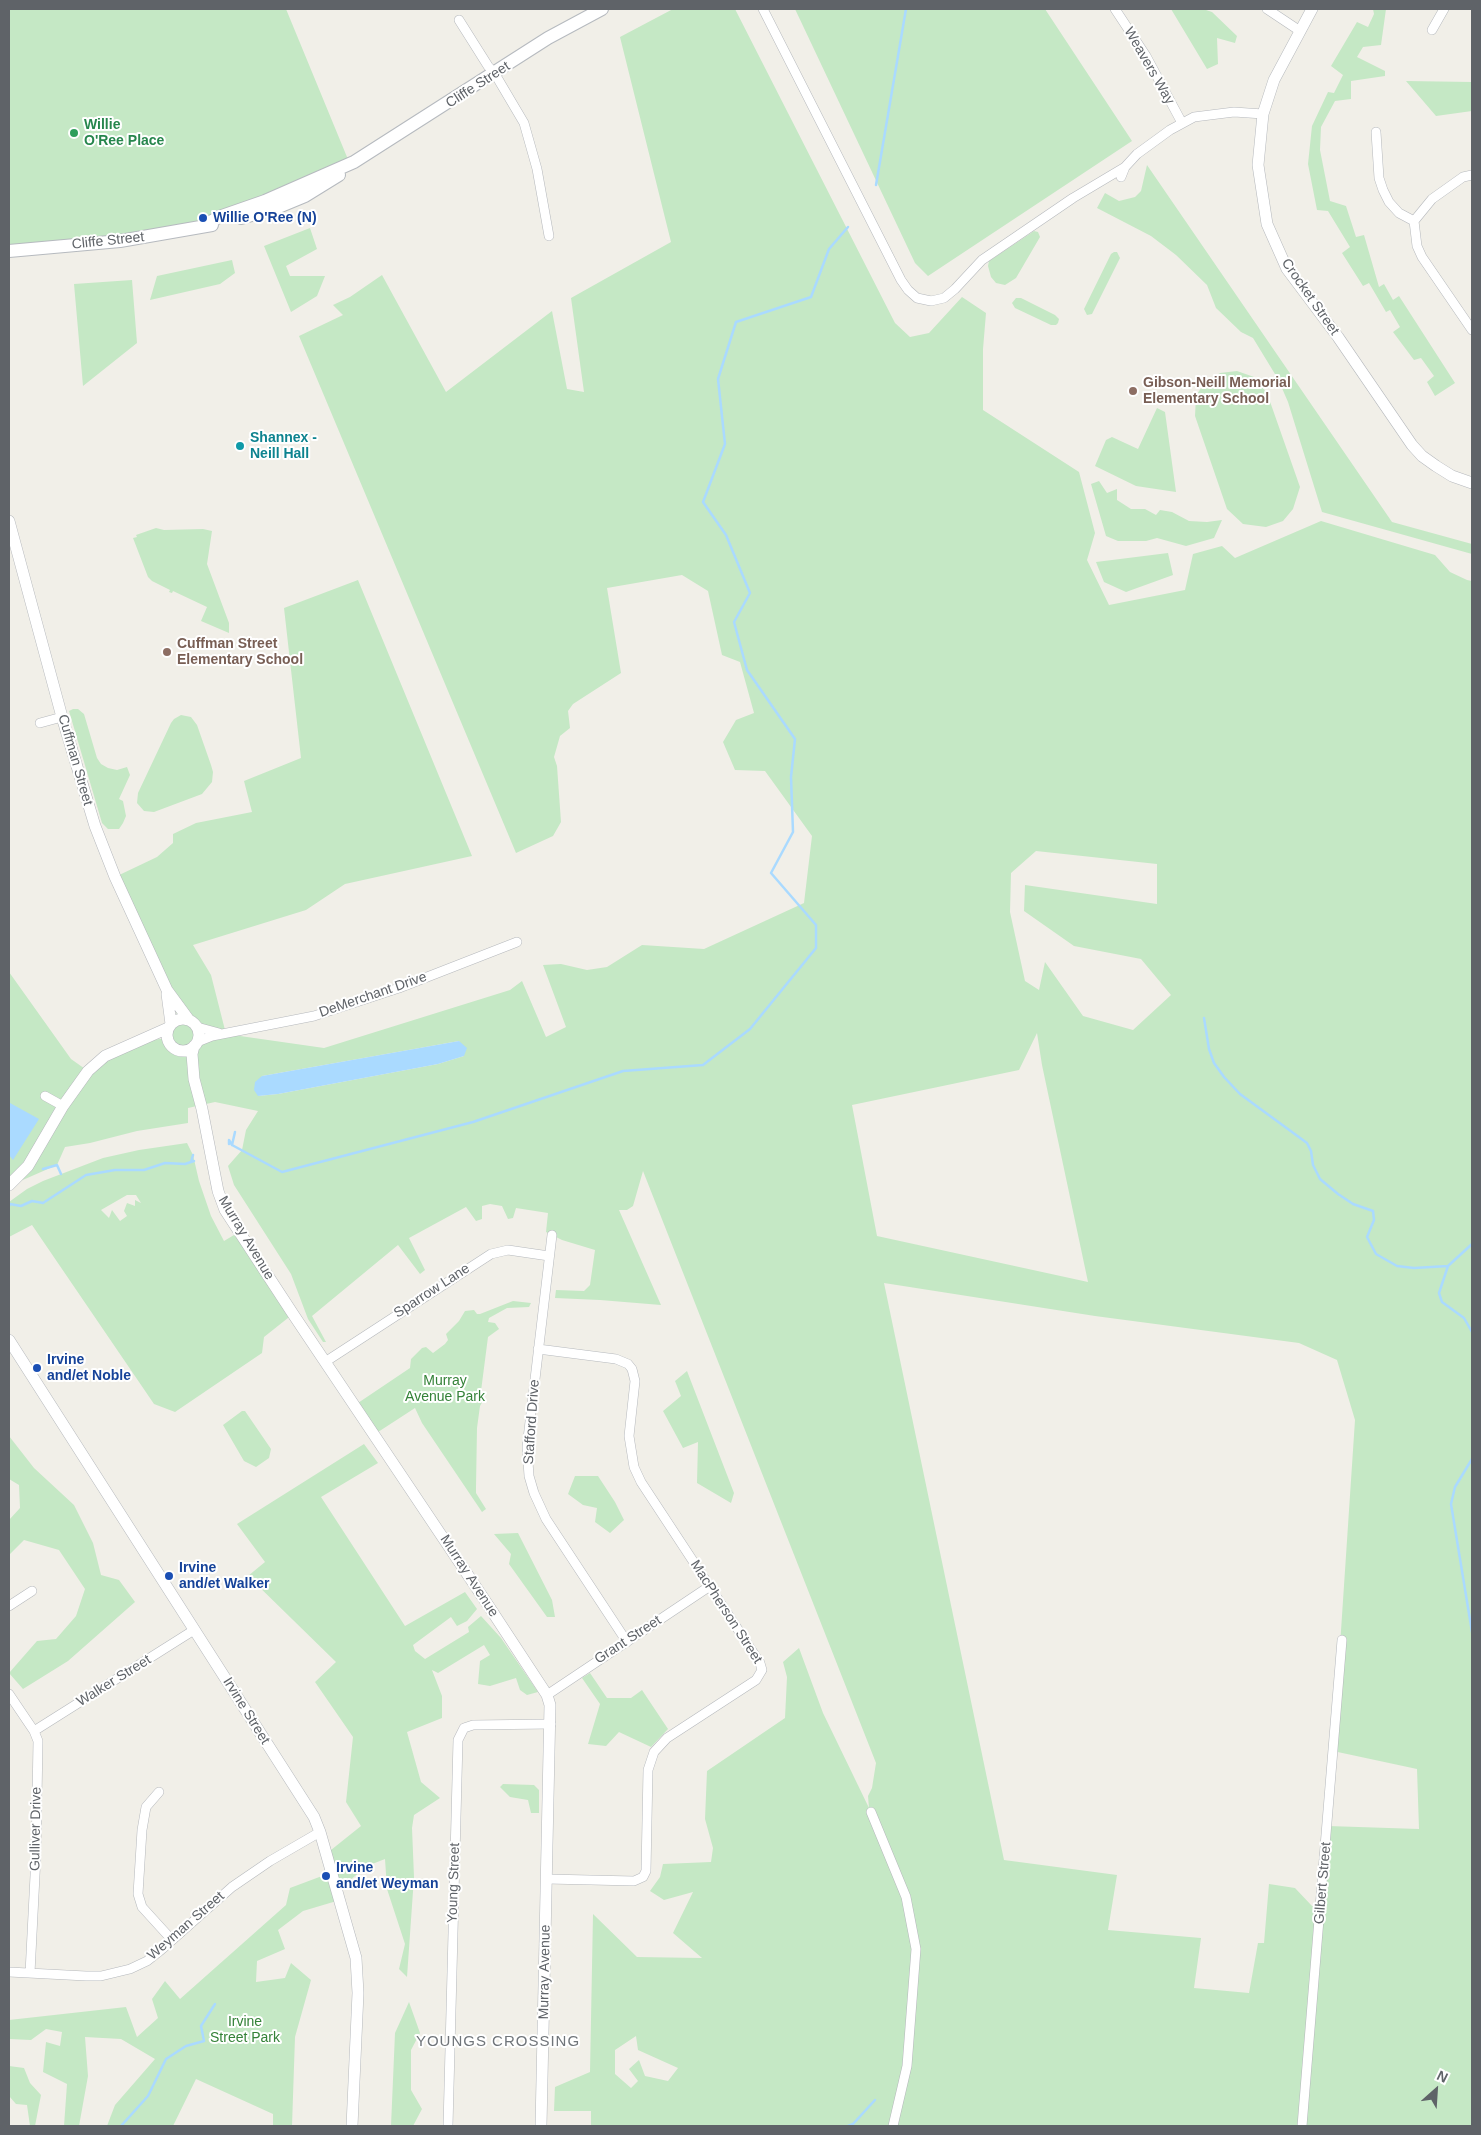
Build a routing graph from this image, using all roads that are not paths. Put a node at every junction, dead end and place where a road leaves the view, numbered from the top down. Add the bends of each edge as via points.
1 (602, 9) edge
2 (763, 9) edge
3 (1115, 9) edge
4 (1267, 9) edge
5 (1312, 9) edge
6 (1444, 9) edge
7 (460, 20) dead end
8 (1432, 30) dead end
9 (1300, 31) junction
10 (495, 74) junction
11 (1263, 114) junction
12 (1182, 123) junction
13 (1376, 132) dead end
14 (354, 162) junction
15 (1125, 166) junction
16 (1472, 175) edge
17 (1121, 177) dead end
18 (261, 192) dead end
19 (282, 193) junction
20 (1414, 220) junction
21 (205, 225) junction
22 (550, 236) dead end
23 (9, 251) edge
24 (1472, 330) edge
25 (1472, 483) edge
26 (9, 521) edge
27 (62, 717) junction
28 (40, 723) dead end
29 (516, 942) dead end
30 (167, 990) junction
31 (193, 1024) junction
32 (170, 1026) junction
33 (226, 1034) junction
34 (137, 1042) junction
35 (196, 1044) junction
36 (174, 1047) junction
37 (194, 1079) junction
38 (45, 1096) dead end
39 (64, 1106) junction
40 (9, 1185) edge
41 (552, 1235) dead end
42 (549, 1256) junction
43 (9, 1340) edge
44 (538, 1350) junction
45 (325, 1362) junction
46 (710, 1586) junction
47 (32, 1591) dead end
48 (9, 1606) edge
49 (194, 1630) junction
50 (1342, 1640) dead end
51 (627, 1642) junction
52 (9, 1694) edge
53 (547, 1695) junction
54 (551, 1724) junction
55 (34, 1731) junction
56 (159, 1792) dead end
57 (871, 1812) dead end
58 (320, 1832) junction
59 (547, 1879) junction
60 (172, 1940) junction
61 (9, 1972) edge
62 (30, 1973) junction
63 (352, 2126) edge
64 (448, 2126) edge
65 (541, 2126) edge
66 (892, 2126) edge
67 (1302, 2126) edge

1 - 10 main road, Cliffe Street via 548,38
2 - 15 street via 901,280 917,298 931,301 944,298 982,260
3 - 12 street, Weavers Way via 1146,56
4 - 9 street
5 - 9 street, Crocket Street
6 - 8 street
7 - 10 street
9 - 11 street, Crocket Street via 1274,80
10 - 14 main road, Cliffe Street
10 - 22 street via 524,123
11 - 12 street via 1205,114
11 - 25 street, Crocket Street via 1258,165 1267,224 1287,268 1412,445 1436,466
12 - 15 street
13 - 20 street via 1379,178 1389,202 1399,213
14 - 19 main road, Cliffe Street
14 - 21 main road, Cliffe Street via 334,179 305,196 223,224
15 - 17 street
16 - 20 street via 1463,177 1432,199
18 - 19 main road via 266,195
19 - 21 main road, Cliffe Street
20 - 24 street via 1417,246 1422,257
21 - 23 main road, Cliffe Street via 120,241
26 - 27 street, Cuffman Street
27 - 28 street
27 - 30 street, Cuffman Street via 94,826
29 - 33 street, DeMerchant Drive via 399,988 314,1016
30 - 31 street, Cuffman Street
30 - 32 street, Cuffman Street
31 - 32 street via 179,1020
31 - 33 street, DeMerchant Drive via 210,1032
31 - 35 street via 199,1037
32 - 34 street
32 - 36 street via 167,1038
33 - 35 street, DeMerchant Drive via 212,1036
34 - 36 street via 161,1042
34 - 39 street via 105,1056 88,1071
35 - 36 street via 185,1051
35 - 37 street, Murray Avenue via 192,1054
36 - 37 street, Murray Avenue
37 - 45 street, Murray Avenue via 218,1191 226,1210
38 - 39 street
39 - 40 street via 28,1166
41 - 42 street, Stafford Drive
42 - 44 street, Stafford Drive
42 - 45 street, Sparrow Lane via 513,1250 491,1254
43 - 49 street, Irvine Street
44 - 46 street, MacPherson Street via 616,1359 632,1368 635,1381 629,1436 634,1466 641,1482
44 - 51 street, Stafford Drive via 527,1447 531,1485 546,1519
45 - 53 street, Murray Avenue
46 - 51 street, Grant Street
46 - 59 street, MacPherson Street via 760,1663 761,1674 667,1738 654,1752 648,1770 646,1871 643,1877 634,1881
47 - 48 street
49 - 55 street, Walker Street
49 - 58 street, Irvine Street
50 - 67 street, Gilbert Street
51 - 53 street, Grant Street
52 - 55 street, Gulliver Drive
53 - 54 street, Murray Avenue
54 - 59 street, Murray Avenue
54 - 64 street, Young Street via 474,1725 464,1728 458,1740
55 - 62 street, Gulliver Drive via 38,1740 37,1818
56 - 60 street via 146,1807 138,1894 142,1907
57 - 66 street via 906,1898 916,1949 907,2066
58 - 60 street, Weyman Street via 232,1887
58 - 63 street, Irvine Street via 356,1958 358,1993
59 - 65 street, Murray Avenue
60 - 62 street, Weyman Street via 146,1961 115,1973 86,1976
61 - 62 street, Weyman Street

